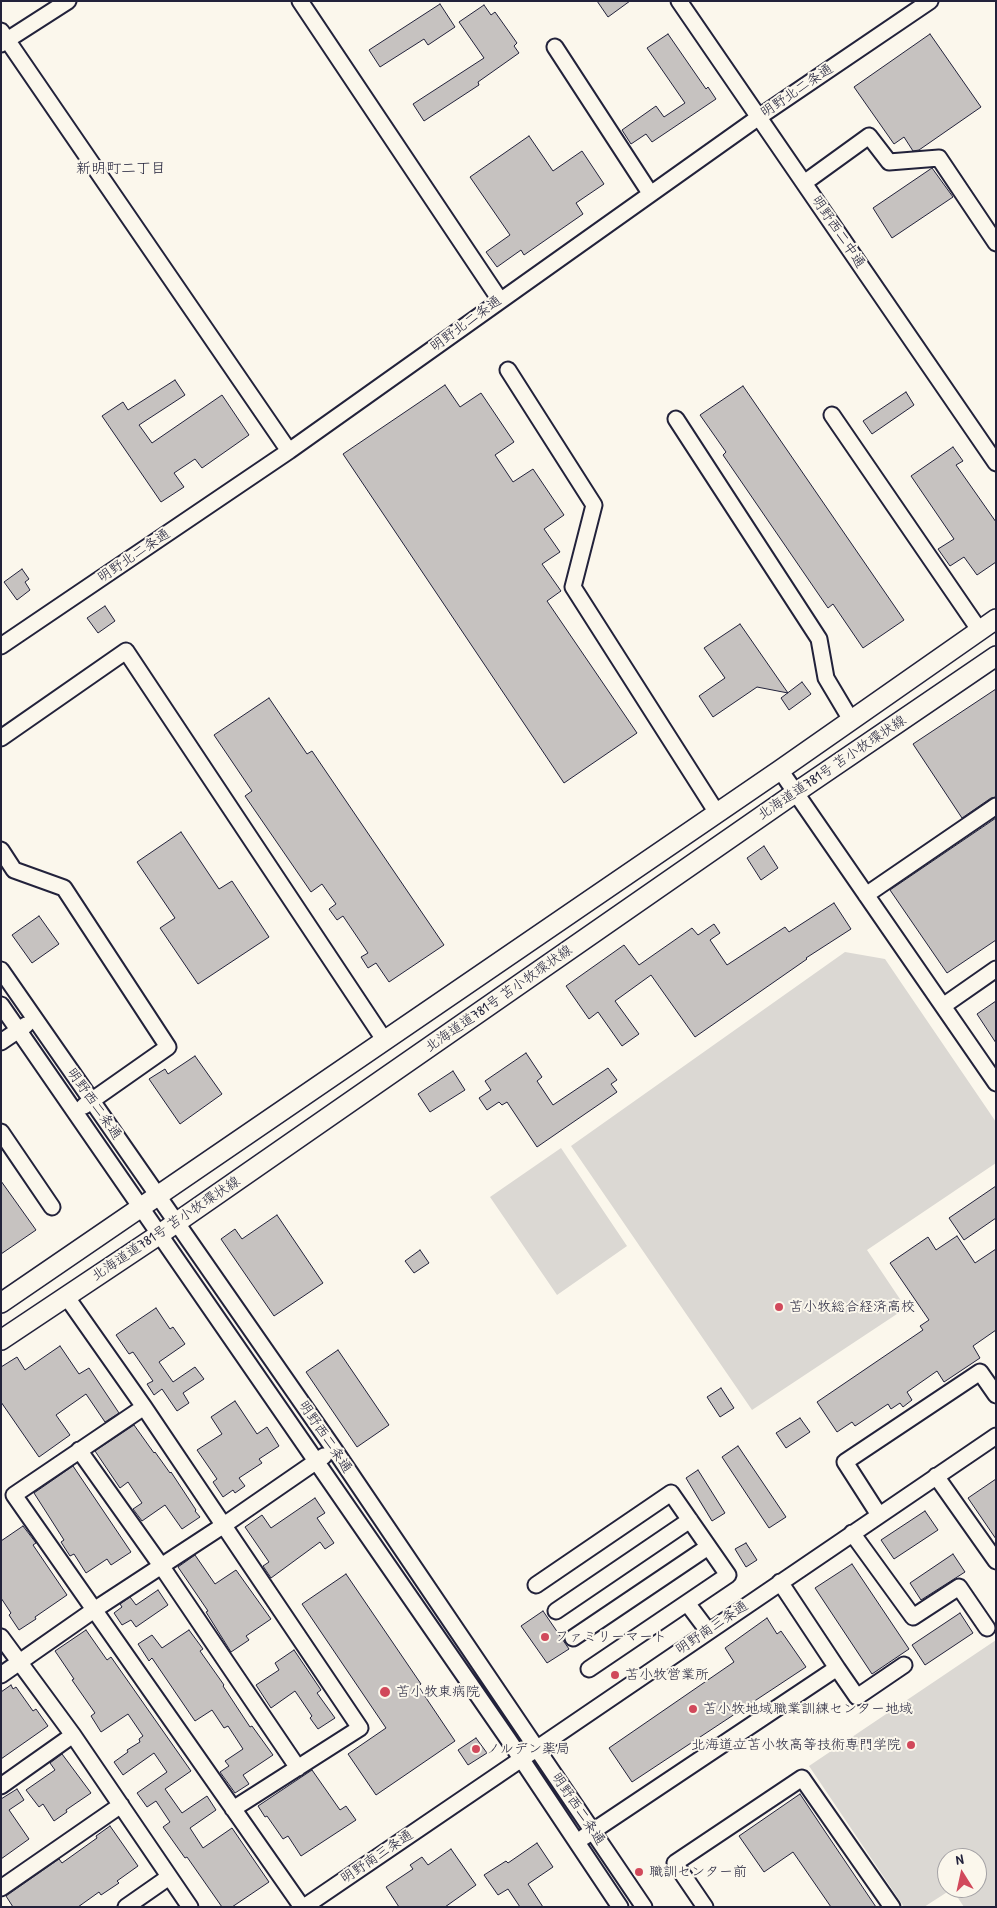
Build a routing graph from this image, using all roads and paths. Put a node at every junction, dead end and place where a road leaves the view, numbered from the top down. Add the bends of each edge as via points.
1 (68, 1) edge
2 (300, 1) edge
3 (679, 1) edge
4 (930, 1) edge
5 (3, 39) edge
6 (555, 47) dead end
7 (759, 117) junction
8 (804, 183) junction
9 (650, 193) junction
10 (996, 243) edge
11 (500, 300) junction
12 (508, 370) dead end
13 (832, 415) dead end
14 (676, 419) dead end
15 (288, 451) junction
16 (996, 463) edge
17 (996, 619) edge
18 (980, 630) junction
19 (1, 646) edge
20 (996, 656) edge
21 (851, 720) junction
22 (1, 738) edge
23 (780, 770) junction
24 (795, 793) junction
25 (996, 806) edge
26 (716, 813) junction
27 (1, 850) edge
28 (866, 895) junction
29 (996, 969) edge
30 (1, 970) edge
31 (1, 1005) edge
32 (943, 1006) junction
33 (35, 1018) junction
34 (18, 1030) junction
35 (385, 1041) junction
36 (1, 1042) edge
37 (996, 1083) edge
38 (92, 1101) junction
39 (75, 1112) junction
40 (1, 1132) edge
41 (158, 1196) junction
42 (52, 1207) dead end
43 (141, 1208) junction
44 (177, 1222) junction
45 (160, 1234) junction
46 (66, 1296) junction
47 (1, 1303) edge
48 (1, 1340) edge
49 (996, 1395) edge
50 (144, 1407) junction
51 (996, 1436) edge
52 (334, 1449) junction
53 (79, 1450) junction
54 (316, 1462) junction
55 (936, 1476) junction
56 (879, 1515) junction
57 (690, 1520) junction
58 (224, 1525) junction
59 (852, 1533) junction
60 (708, 1546) junction
61 (996, 1561) edge
62 (162, 1567) junction
63 (780, 1582) junction
64 (536, 1585) dead end
65 (687, 1602) junction
66 (94, 1610) junction
67 (556, 1611) dead end
68 (987, 1628) dead end
69 (708, 1630) junction
70 (1, 1637) edge
71 (573, 1638) dead end
72 (19, 1663) junction
73 (904, 1665) dead end
74 (837, 1668) junction
75 (590, 1669) dead end
76 (1, 1675) edge
77 (73, 1735) junction
78 (536, 1748) junction
79 (521, 1759) junction
80 (298, 1768) junction
81 (1, 1786) edge
82 (121, 1805) junction
83 (234, 1809) junction
84 (592, 1831) junction
85 (576, 1842) junction
86 (169, 1877) junction
87 (1, 1888) edge
88 (126, 1907) edge
89 (190, 1907) edge
90 (303, 1907) edge
91 (620, 1907) edge
92 (644, 1907) edge
93 (705, 1907) edge
94 (892, 1907) edge

1 - 5 street
2 - 11 street
3 - 7 street, 明野西二中通
4 - 7 street, 明野北二条通
5 - 15 street
6 - 9 street
7 - 8 street, 明野西二中通
7 - 9 street, 明野北二条通
8 - 10 street via 869,136 889,162 939,158
8 - 16 street, 明野西二中通
9 - 11 street, 明野北二条通
11 - 15 street, 明野北二条通
12 - 26 street via 594,505 573,587
13 - 18 street
14 - 21 street via 819,639 826,678
15 - 19 street, 明野北二条通
17 - 18 main road, 北海道道781号 苫小牧環状線
18 - 21 main road, 北海道道781号 苫小牧環状線
20 - 24 main road, 北海道道781号 苫小牧環状線
21 - 23 main road, 北海道道781号 苫小牧環状線
22 - 35 street via 126,651
23 - 24 street
23 - 26 main road, 北海道道781号 苫小牧環状線
24 - 28 street
24 - 44 main road, 北海道道781号 苫小牧環状線
25 - 28 street
26 - 35 main road, 北海道道781号 苫小牧環状線
27 - 38 street via 14,870 64,888 168,1047
28 - 32 street
29 - 32 street
30 - 33 street, 明野西二条通
31 - 34 street, 明野西二条通
32 - 37 street
33 - 34 street
33 - 38 street, 明野西二条通
34 - 36 street
34 - 39 street, 明野西二条通
35 - 41 main road, 北海道道781号 苫小牧環状線
38 - 39 street
38 - 41 street, 明野西二条通
39 - 43 street, 明野西二条通
40 - 42 street
41 - 43 main road, 北海道道781号 苫小牧環状線
41 - 44 street, 明野西二条通
43 - 45 street, 明野西二条通
43 - 47 main road, 北海道道781号 苫小牧環状線
44 - 45 main road, 北海道道781号 苫小牧環状線
44 - 52 street, 明野西二条通
45 - 46 main road, 北海道道781号 苫小牧環状線
45 - 54 street, 明野西二条通
46 - 48 main road, 北海道道781号 苫小牧環状線
46 - 50 street
49 - 56 street via 980,1372 845,1462
50 - 53 street
50 - 58 street
51 - 55 street, 明野南三条通
52 - 54 street
52 - 78 street, 明野西二条通
53 - 62 street
53 - 66 street via 14,1495
54 - 58 street
54 - 79 street, 明野西二条通
55 - 56 street, 明野南三条通
55 - 61 street
56 - 59 street, 明野南三条通
57 - 60 street
57 - 64 street via 672,1492
57 - 67 street
58 - 62 street
58 - 80 street via 360,1728
59 - 63 street, 明野南三条通
59 - 68 street via 913,1617 959,1587
60 - 65 street via 728,1575
60 - 71 street
62 - 66 street
62 - 80 street
63 - 69 street, 明野南三条通
63 - 74 street
65 - 69 street
65 - 75 street
66 - 72 street
66 - 83 street
69 - 78 street, 明野南三条通
70 - 72 street
72 - 76 street
72 - 77 street
73 - 74 street via 857,1696
74 - 84 street
77 - 81 street
77 - 82 street
78 - 79 street, 明野南三条通
78 - 84 street, 明野西二条通
79 - 85 street, 明野西二条通
79 - 90 street, 明野南三条通
80 - 83 street
82 - 86 street
82 - 87 street
83 - 90 street
84 - 85 street
84 - 92 street, 明野西二条通
85 - 91 street, 明野西二条通
86 - 88 street
86 - 89 street
93 - 94 street via 675,1863 802,1778

